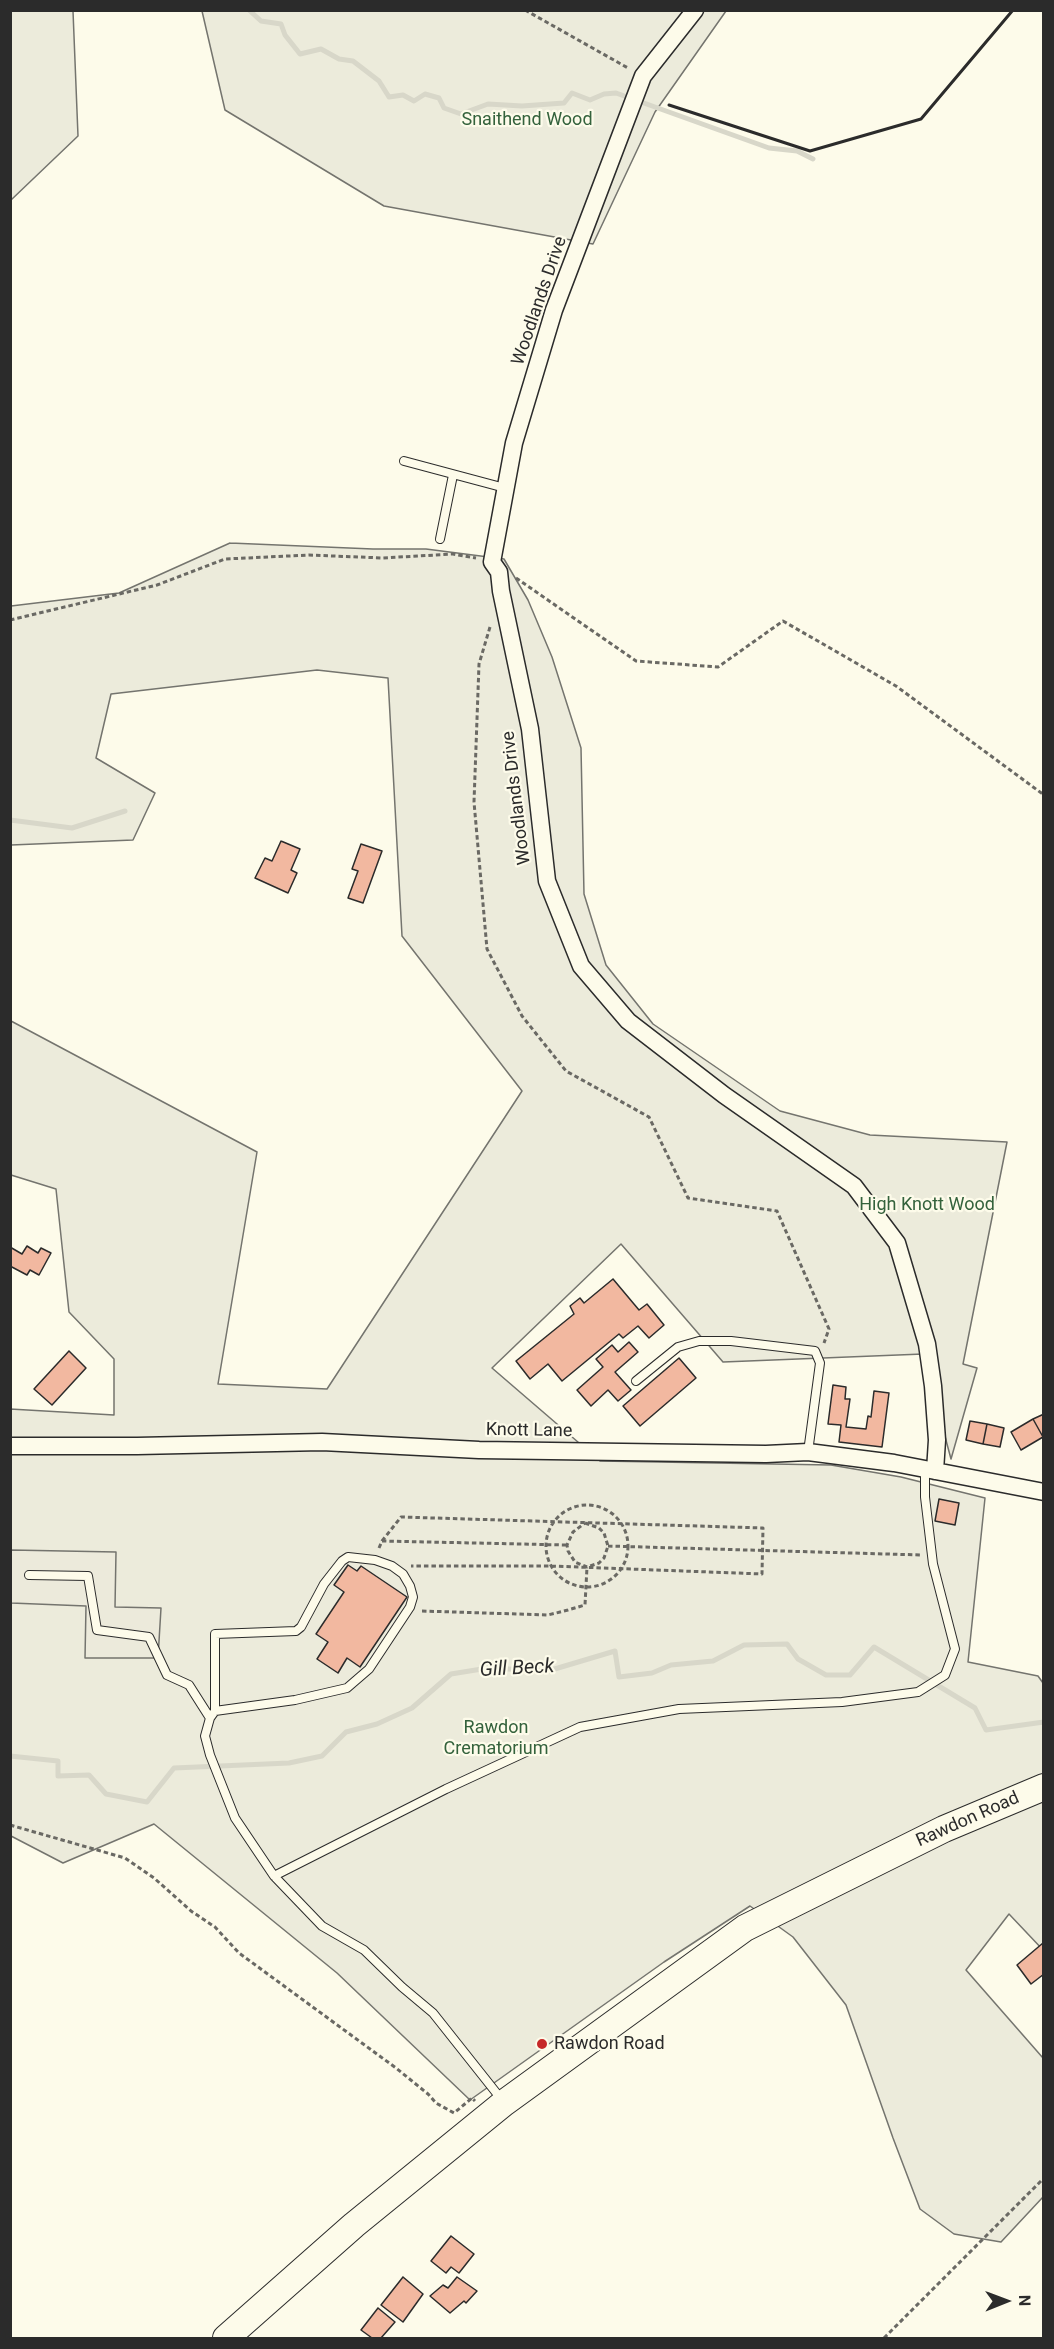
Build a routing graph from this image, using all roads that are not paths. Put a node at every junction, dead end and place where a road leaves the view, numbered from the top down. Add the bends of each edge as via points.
1 (695, 10) edge
2 (404, 461) dead end
3 (453, 475) junction
4 (505, 488) junction
5 (440, 539) dead end
6 (636, 1381) dead end
7 (10, 1446) edge
8 (808, 1452) junction
9 (930, 1470) junction
10 (1044, 1492) edge
11 (29, 1575) dead end
12 (212, 1715) junction
13 (1044, 1787) edge
14 (274, 1875) junction
15 (495, 2110) junction
16 (226, 2338) edge

1 - 4 street, Woodlands Drive via 641,82 554,310 514,443
2 - 3 lane
3 - 4 lane
3 - 5 lane
4 - 9 street, Woodlands Drive via 492,562 499,572 530,729 547,881 581,966 628,1022 723,1095 854,1186 897,1243 927,1344 937,1440
6 - 8 lane via 678,1347 699,1341 815,1351 820,1363
7 - 8 street, Knott Lane via 322,1442 479,1450
8 - 9 street, Knott Lane
9 - 10 street, Knott Lane
9 - 14 lane via 925,1497 932,1555 955,1649 945,1675 918,1692 842,1702 679,1709 580,1727
11 - 12 lane via 88,1576 97,1630 149,1637 167,1675 189,1685
12 - 12 lane via 215,1634 296,1631 324,1584 348,1557 375,1560 403,1574 413,1597 408,1610 369,1669 347,1688
12 - 14 lane via 205,1736 210,1755 235,1818
13 - 15 main road, Rawdon Road via 944,1829 745,1928
14 - 15 lane via 322,1926 364,1950 433,2013
15 - 16 main road, Rawdon Road via 354,2225

